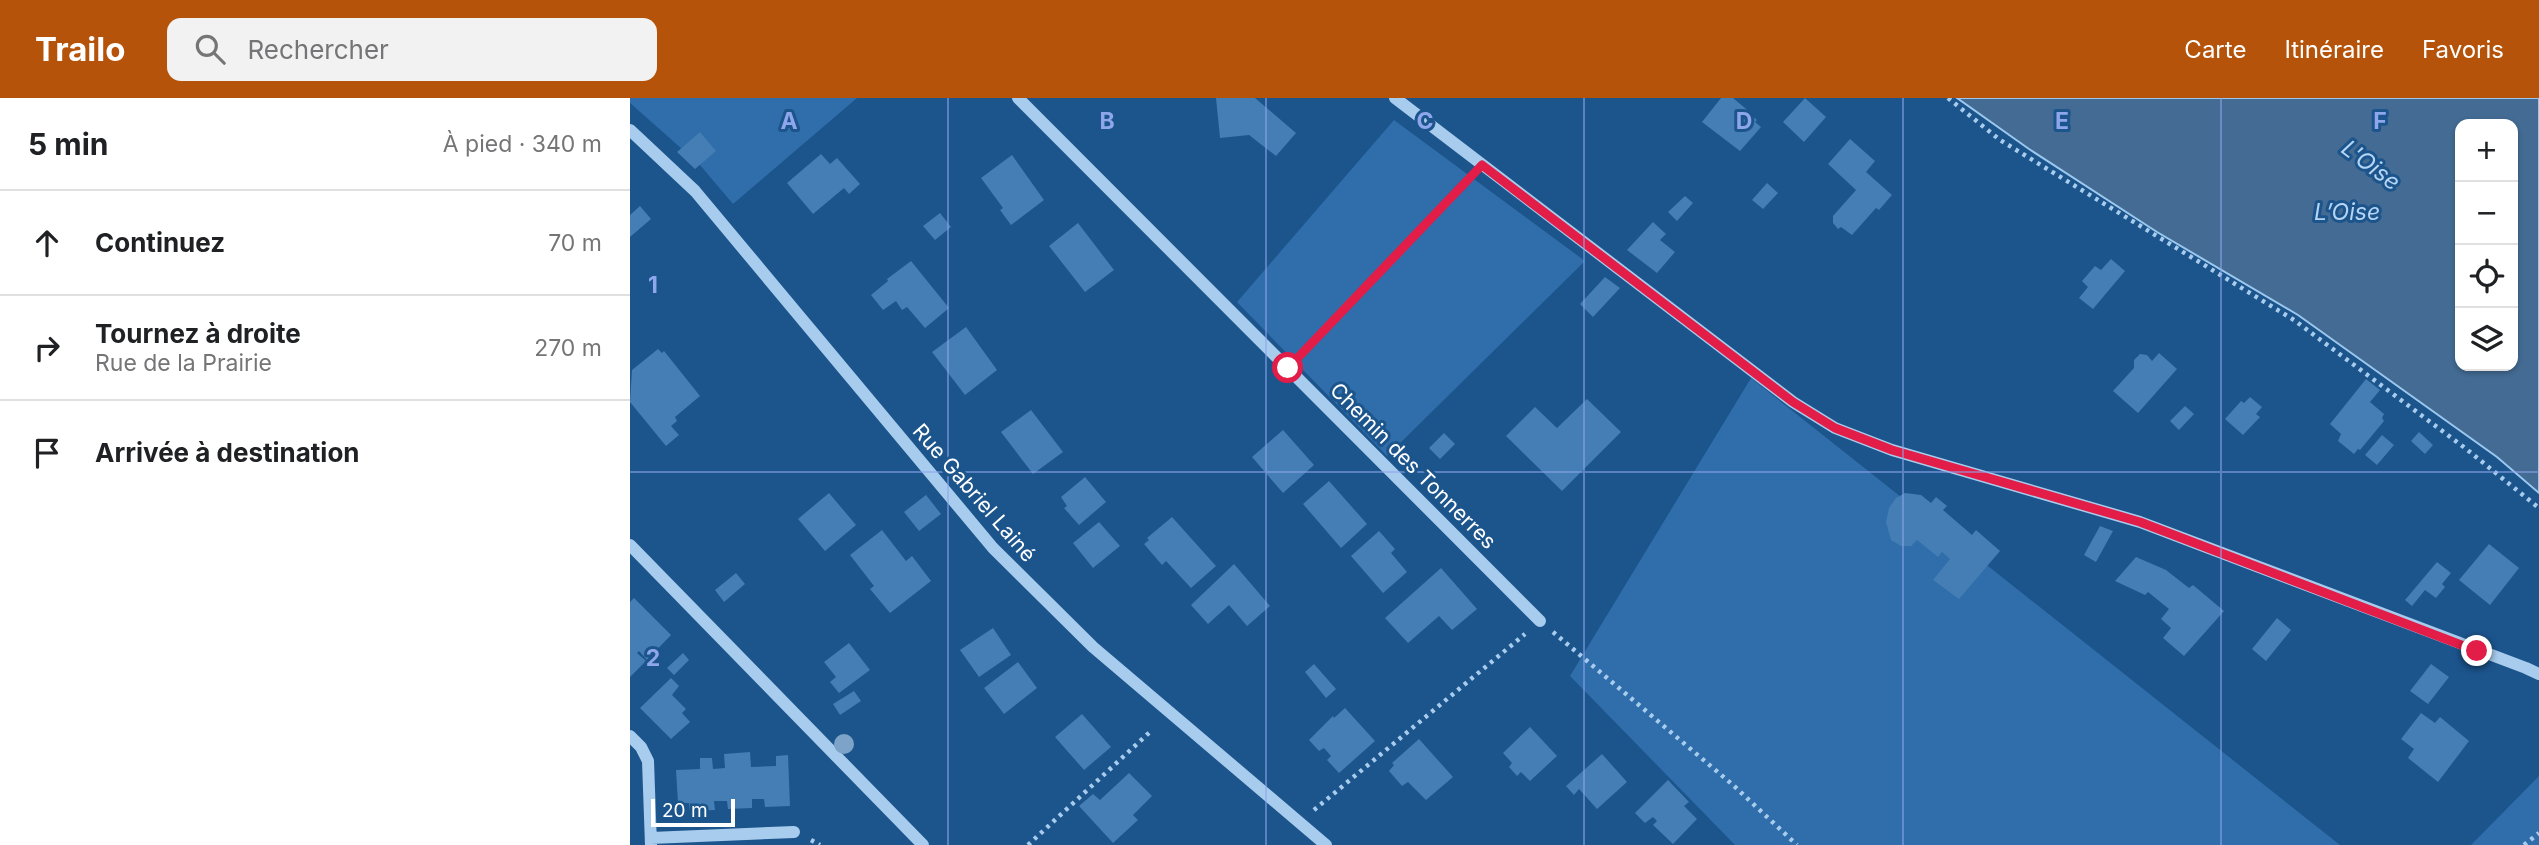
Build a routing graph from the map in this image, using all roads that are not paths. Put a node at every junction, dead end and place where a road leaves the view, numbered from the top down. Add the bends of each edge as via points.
1 (1018, 98) edge
2 (1395, 98) edge
3 (630, 130) edge
4 (630, 545) edge
5 (1540, 621) road end
6 (2539, 674) edge
7 (630, 736) edge
8 (794, 832) dead end
9 (651, 841) edge
10 (923, 845) edge
11 (1326, 845) edge

1 - 5 street, Chemin des Tonnerres
2 - 6 street via 1793,402 1835,428 1892,450 2140,522
3 - 11 street, Rue Gabriel Lainé via 695,191 993,548 1093,647
4 - 10 street
7 - 9 street via 648,761
8 - 9 street

